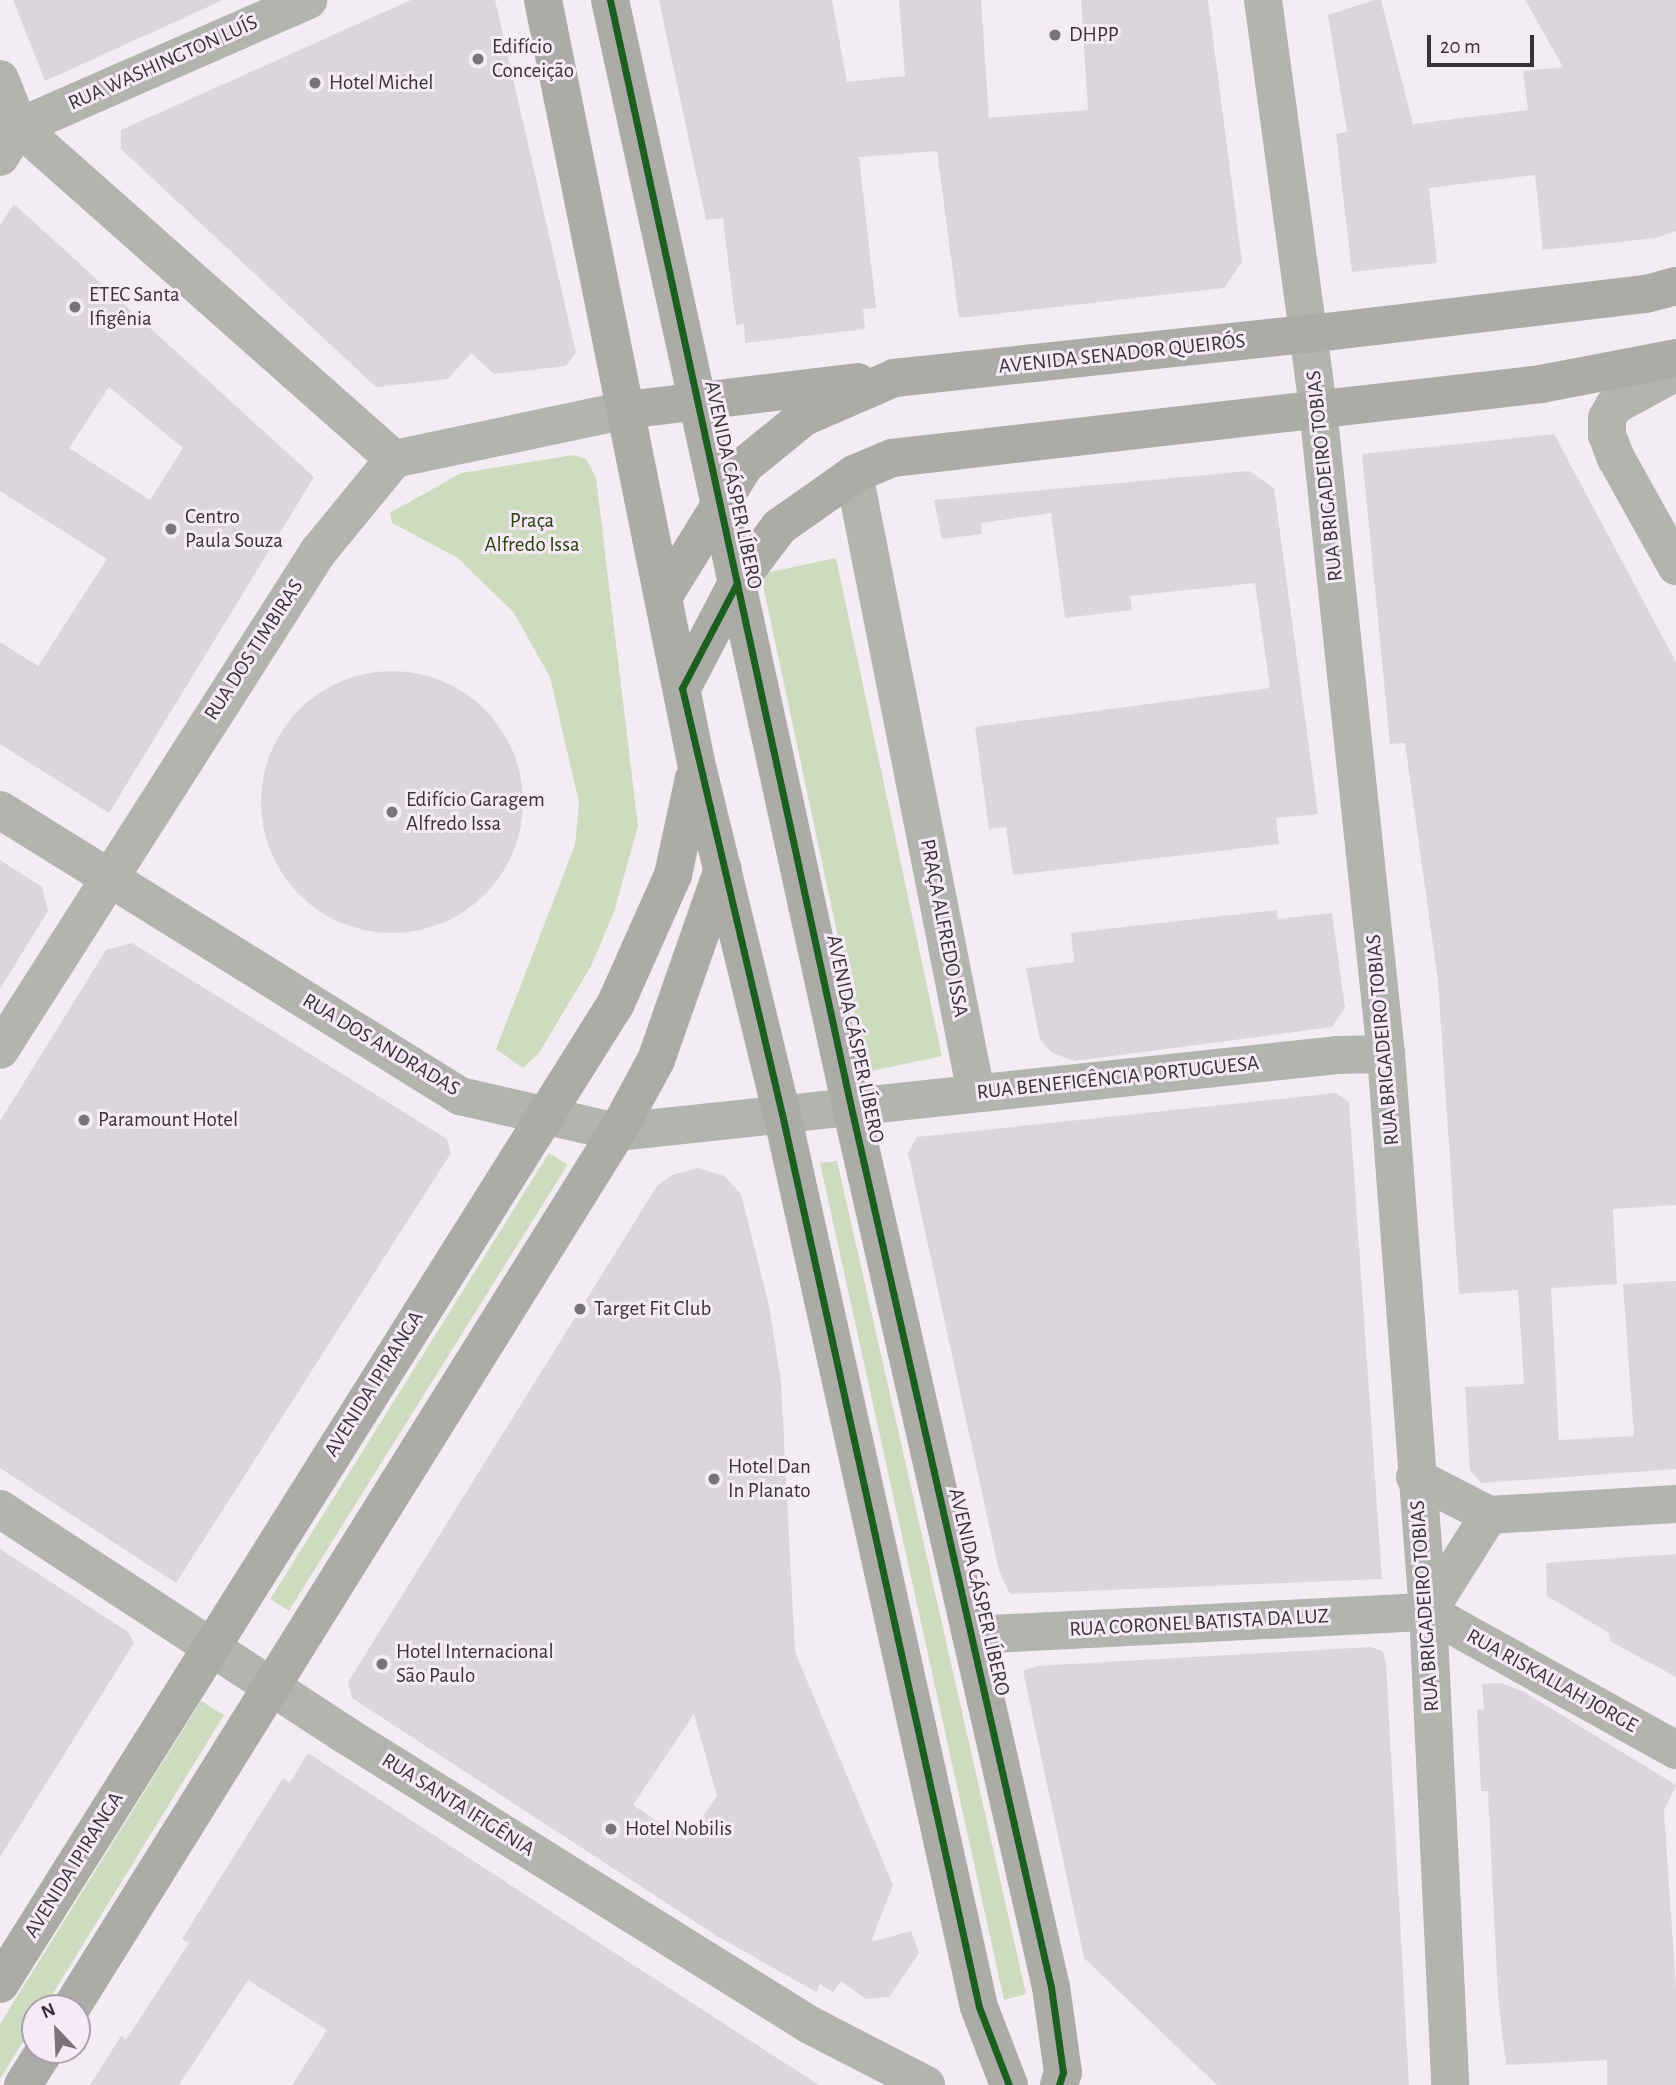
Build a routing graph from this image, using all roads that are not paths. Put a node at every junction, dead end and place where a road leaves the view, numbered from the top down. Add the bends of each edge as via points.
1 (308, 0) edge
2 (543, 0) edge
3 (610, 0) edge
4 (1263, 0) edge
5 (0, 79) edge
6 (6, 133) edge
7 (1676, 286) edge
8 (1310, 334) junction
9 (1676, 358) edge
10 (1676, 372) edge
11 (894, 378) junction
12 (697, 399) junction
13 (1318, 409) junction
14 (626, 410) junction
15 (394, 459) junction
16 (854, 474) junction
17 (718, 505) junction
18 (1676, 566) edge
19 (737, 583) junction
20 (663, 597) junction
21 (682, 688) junction
22 (696, 762) junction
23 (0, 810) edge
24 (723, 867) junction
25 (107, 876) junction
26 (0, 1050) edge
27 (1386, 1054) junction
28 (976, 1093) junction
29 (850, 1107) junction
30 (782, 1114) junction
31 (542, 1115) junction
32 (617, 1132) junction
33 (1415, 1477) junction
34 (1676, 1504) edge
35 (0, 1509) edge
36 (1489, 1515) junction
37 (1428, 1612) junction
38 (971, 1635) junction
39 (211, 1647) junction
40 (271, 1687) junction
41 (1676, 1750) edge
42 (0, 1984) edge
43 (80, 1994) edge
44 (36, 2064) edge
45 (23, 2085) edge
46 (926, 2085) edge
47 (1009, 2085) edge
48 (1059, 2085) edge
49 (1450, 2085) edge

1 - 6 street, RUA WASHINGTON LUÍS
2 - 14 main road
3 - 12 main road, AVENIDA CÁSPER LÍBERO
4 - 8 street, RUA BRIGADEIRO TOBIAS
5 - 6 street
6 - 15 street
7 - 8 main road, AVENIDA SENADOR QUEIRÓS via 1646,294
8 - 11 main road, AVENIDA SENADOR QUEIRÓS
8 - 13 street, RUA BRIGADEIRO TOBIAS
9 - 13 main road via 1541,383
10 - 18 street via 1627,398 1607,418 1616,458
11 - 12 main road
11 - 17 main road, AVENIDA SENADOR QUEIRÓS via 804,417 781,432 745,465
12 - 14 main road
12 - 17 main road, AVENIDA CÁSPER LÍBERO
13 - 16 main road via 911,455
13 - 27 street, RUA BRIGADEIRO TOBIAS
14 - 15 street
14 - 20 main road
15 - 25 street, RUA DOS TIMBIRAS via 318,552
16 - 19 main road via 779,527
16 - 28 street, PRAÇA ALFREDO ISSA
17 - 19 main road, AVENIDA CÁSPER LÍBERO
17 - 20 main road, AVENIDA SENADOR QUEIRÓS
19 - 21 main road
19 - 29 main road, AVENIDA CÁSPER LÍBERO
20 - 21 main road
21 - 22 main road
22 - 24 main road
22 - 31 main road, AVENIDA IPIRANGA via 688,822 673,876 615,1003
23 - 25 street, RUA DOS ANDRADAS
24 - 30 main road
24 - 32 main road via 656,1060
25 - 26 street, RUA DOS TIMBIRAS
25 - 31 street, RUA DOS ANDRADAS via 460,1096
27 - 28 street, RUA BENEFICÊNCIA PORTUGUESA via 1337,1055
27 - 33 street, RUA BRIGADEIRO TOBIAS
28 - 29 street, RUA BENEFICÊNCIA PORTUGUESA
29 - 30 street, RUA DOS ANDRADAS
29 - 38 main road, AVENIDA CÁSPER LÍBERO
30 - 32 street, RUA DOS ANDRADAS
30 - 47 main road via 979,2007
31 - 32 street, RUA DOS ANDRADAS
31 - 39 main road, AVENIDA IPIRANGA
32 - 40 main road
33 - 36 street
33 - 37 street, RUA BRIGADEIRO TOBIAS
34 - 36 street
35 - 39 street, RUA SANTA IFIGÊNIA
36 - 37 street
37 - 38 street, RUA CORONEL BATISTA DA LUZ
37 - 41 street, RUA RISKALLAH JORGE
37 - 49 street, RUA BRIGADEIRO TOBIAS
38 - 48 main road, AVENIDA CÁSPER LÍBERO via 1051,1987 1063,2072
39 - 40 street, RUA SANTA IFIGÊNIA
39 - 42 main road, AVENIDA IPIRANGA
40 - 43 main road
40 - 46 street, RUA SANTA IFIGÊNIA via 808,2024
44 - 45 main road

